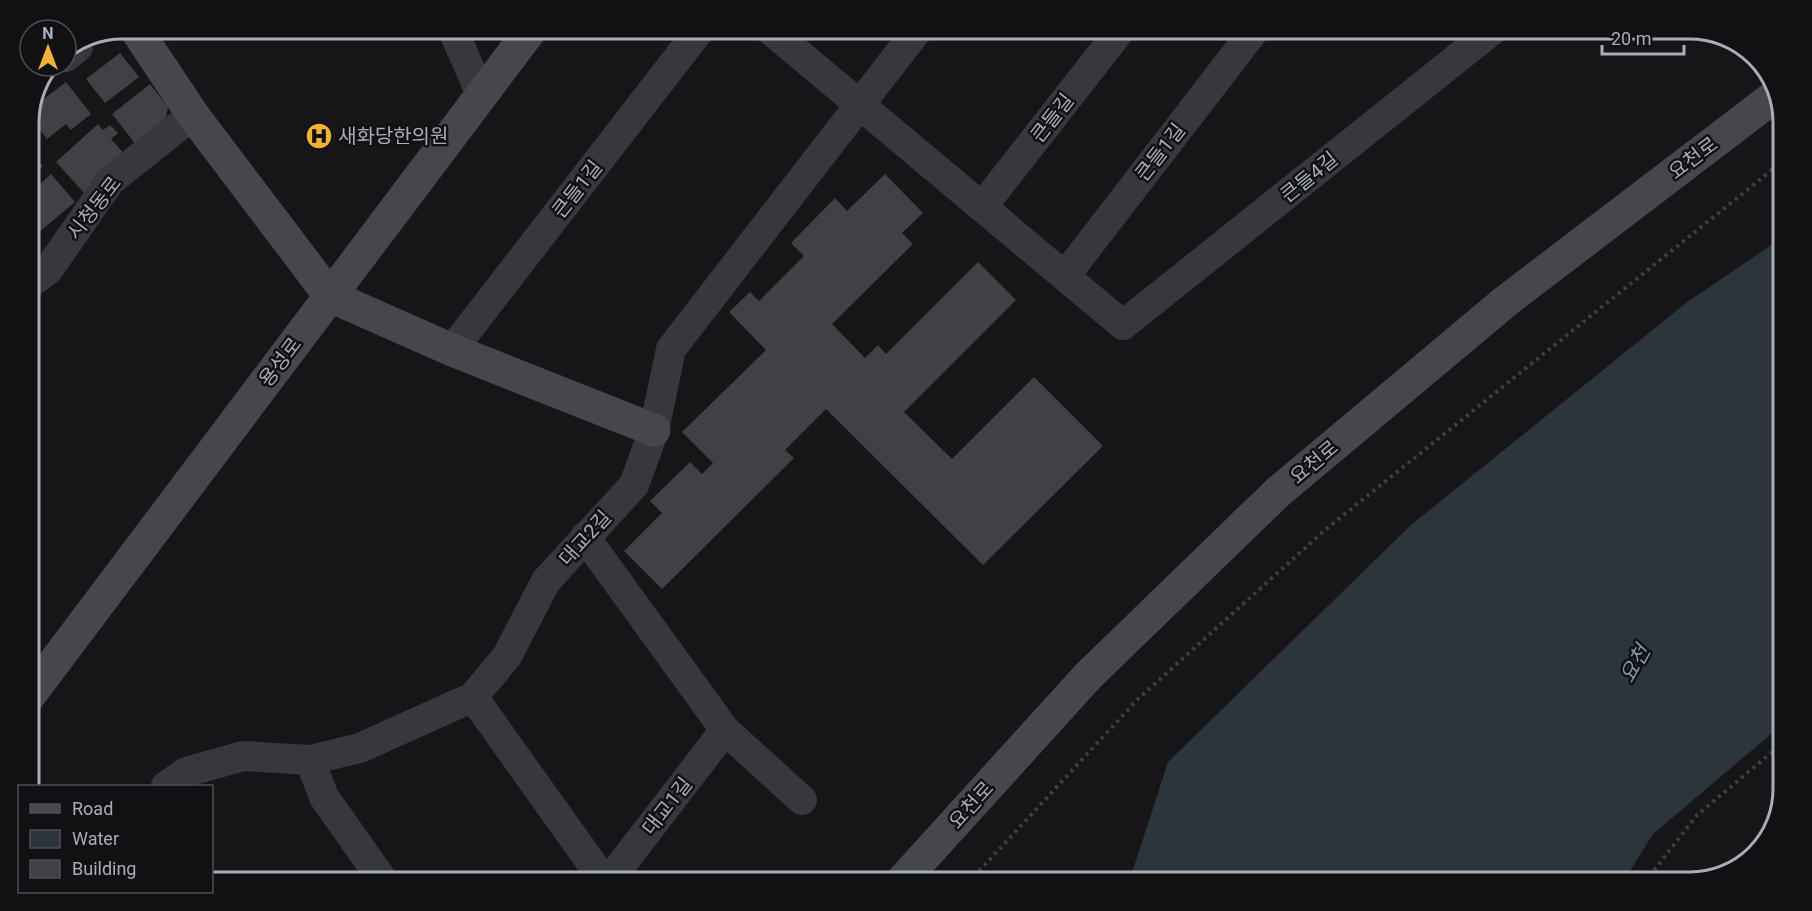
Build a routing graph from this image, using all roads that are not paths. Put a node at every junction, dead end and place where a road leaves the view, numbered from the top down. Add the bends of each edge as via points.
1 (142, 39) edge
2 (457, 39) edge
3 (524, 39) edge
4 (692, 39) edge
5 (781, 39) edge
6 (911, 39) edge
7 (1113, 39) edge
8 (1248, 39) edge
9 (1481, 39) edge
10 (481, 94) junction
11 (1770, 100) edge
12 (860, 105) junction
13 (193, 115) junction
14 (982, 207) junction
15 (1065, 276) junction
16 (39, 277) edge
17 (330, 296) junction
18 (452, 350) junction
19 (654, 430) junction
20 (585, 537) junction
21 (39, 682) edge
22 (473, 697) junction
23 (726, 730) junction
24 (310, 760) junction
25 (167, 785) edge
26 (802, 800) dead end
27 (377, 872) edge
28 (599, 872) edge
29 (614, 872) edge
30 (910, 872) edge

1 - 13 street
2 - 10 street
3 - 10 street, 용성로
4 - 18 street, 큰들1길
5 - 12 street
6 - 12 street
7 - 14 street, 큰들길
8 - 15 street, 큰들1길
9 - 15 street, 큰들4길 via 1123,325
10 - 17 street, 용성로
11 - 30 street, 요천로 via 1506,301 1278,492 1088,676
12 - 14 street
12 - 19 street, 대교2길 via 671,349
13 - 16 street, 시청동로 via 110,181 48,270
13 - 17 street
14 - 15 street
17 - 18 street
17 - 21 street, 용성로
18 - 19 street
19 - 20 street, 대교2길 via 634,485
20 - 22 street, 대교2길 via 546,581 507,656
20 - 23 street
22 - 24 street, 대교2길 via 360,748
22 - 28 street
23 - 26 street
23 - 29 street, 대교1길
24 - 25 street, 대교2길 via 243,756 186,772
24 - 27 street via 324,797

